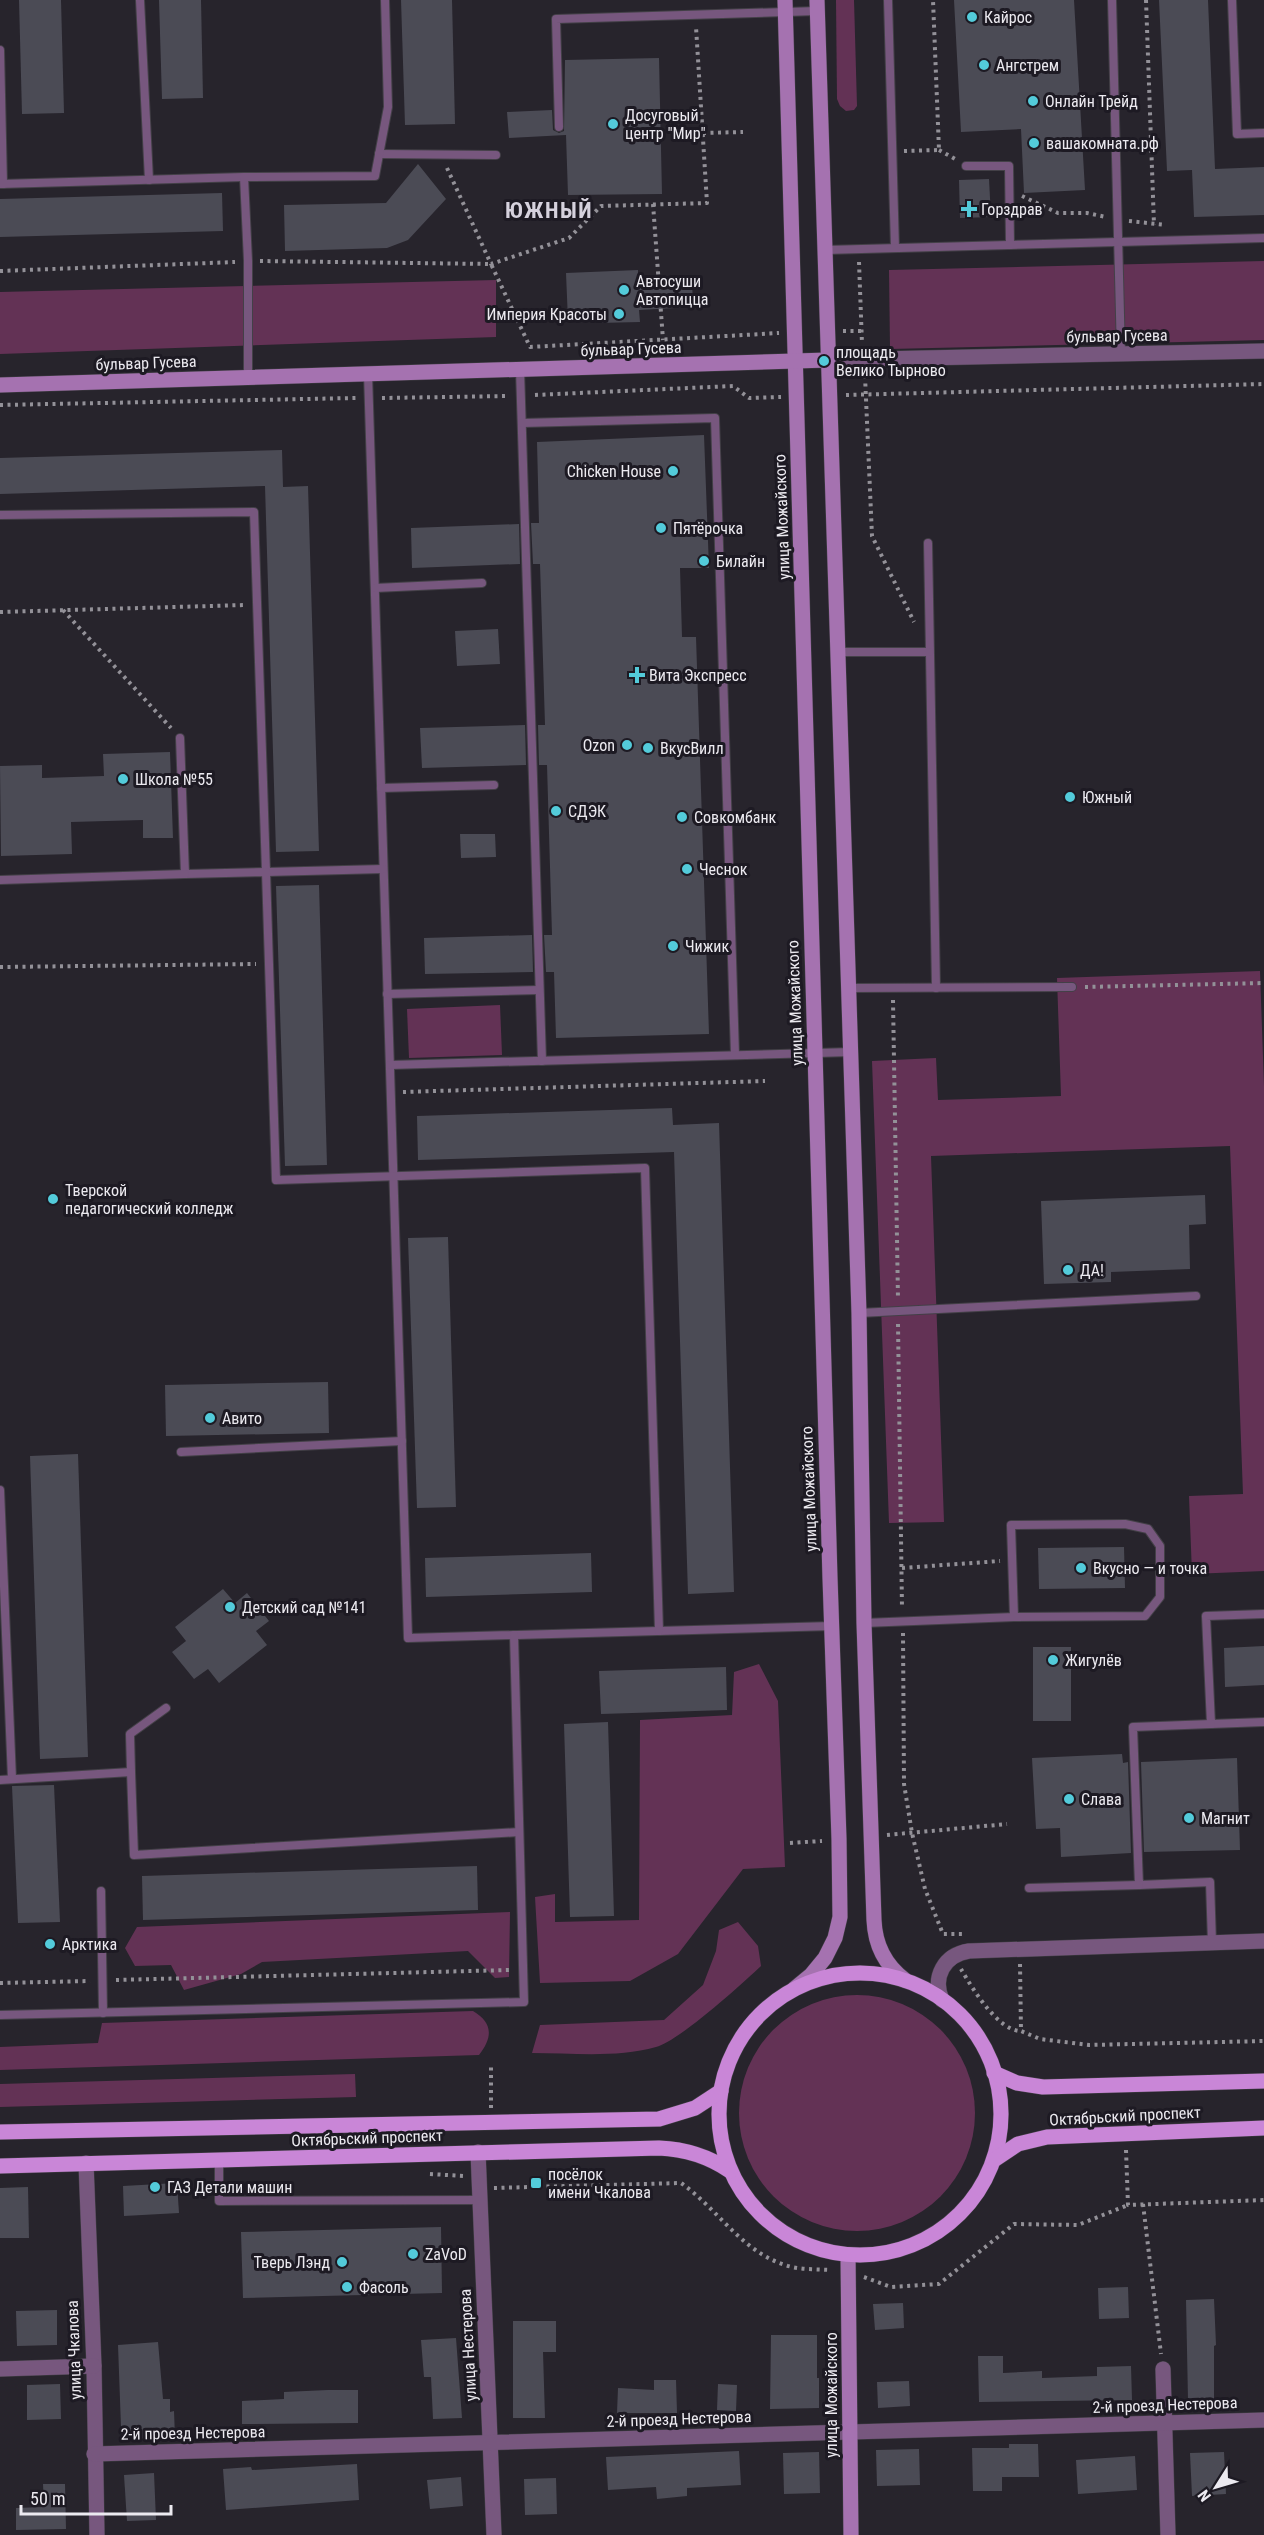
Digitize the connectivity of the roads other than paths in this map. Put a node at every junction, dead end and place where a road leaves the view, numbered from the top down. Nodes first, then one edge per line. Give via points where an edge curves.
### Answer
1 (140, 0) edge
2 (385, 0) edge
3 (888, 0) edge
4 (1112, 0) edge
5 (1232, 0) edge
6 (817, 5) edge
7 (785, 6) edge
8 (0, 50) edge
9 (559, 127) dead end
10 (1264, 133) edge
11 (379, 154) junction
12 (496, 154) dead end
13 (966, 166) dead end
14 (244, 177) junction
15 (148, 180) junction
16 (2, 184) edge
17 (1264, 238) edge
18 (1119, 242) junction
19 (1011, 245) junction
20 (895, 248) junction
21 (825, 250) junction
22 (1264, 351) edge
23 (1122, 354) junction
24 (828, 360) junction
25 (795, 362) junction
26 (520, 370) junction
27 (368, 374) junction
28 (248, 378) junction
29 (0, 385) edge
30 (522, 423) junction
31 (0, 515) edge
32 (928, 543) dead end
33 (482, 583) dead end
34 (375, 588) junction
35 (838, 652) junction
36 (929, 652) junction
37 (180, 738) road end
38 (494, 785) dead end
39 (381, 788) junction
40 (383, 869) junction
41 (266, 872) junction
42 (185, 874) junction
43 (0, 880) edge
44 (1072, 987) road end
45 (849, 988) junction
46 (936, 988) junction
47 (539, 990) junction
48 (387, 994) junction
49 (851, 1052) junction
50 (815, 1053) junction
51 (735, 1055) junction
52 (542, 1061) junction
53 (390, 1065) junction
54 (393, 1176) junction
55 (1196, 1296) dead end
56 (859, 1313) junction
57 (402, 1441) junction
58 (181, 1452) dead end
59 (0, 1490) edge
60 (1264, 1614) edge
61 (1014, 1617) junction
62 (864, 1623) junction
63 (832, 1626) junction
64 (659, 1631) junction
65 (513, 1635) junction
66 (166, 1708) dead end
67 (1264, 1722) edge
68 (1210, 1724) junction
69 (130, 1772) junction
70 (12, 1779) junction
71 (0, 1780) edge
72 (519, 1832) junction
73 (1138, 1885) junction
74 (1029, 1888) dead end
75 (101, 1891) dead end
76 (1264, 1941) edge
77 (1212, 1943) junction
78 (905, 1980) junction
79 (794, 1989) junction
80 (942, 2000) junction
81 (103, 2013) junction
82 (0, 2015) edge
83 (994, 2073) junction
84 (1264, 2081) edge
85 (721, 2091) junction
86 (1264, 2128) edge
87 (0, 2132) edge
88 (478, 2152) junction
89 (219, 2160) junction
90 (994, 2160) junction
91 (86, 2163) junction
92 (0, 2166) edge
93 (730, 2171) junction
94 (480, 2200) junction
95 (848, 2255) junction
96 (94, 2366) junction
97 (0, 2369) edge
98 (1163, 2369) road end
99 (1264, 2420) edge
100 (1166, 2424) junction
101 (849, 2431) junction
102 (492, 2443) junction
103 (94, 2454) junction
104 (97, 2535) edge
105 (494, 2535) edge
106 (851, 2535) edge
107 (1168, 2535) edge

1 - 15 lane
2 - 11 lane via 388,107
3 - 20 lane
4 - 18 lane
5 - 10 lane via 1237,134
6 - 7 lane
6 - 21 main road
7 - 9 lane via 695,15 556,19
7 - 25 main road, улица Можайского
8 - 16 lane
11 - 12 lane
11 - 14 lane via 375,176
13 - 19 lane via 1009,166
14 - 15 lane
14 - 28 lane
15 - 16 lane
17 - 18 lane
18 - 19 lane
18 - 23 lane
19 - 20 lane
20 - 21 lane
21 - 24 main road
22 - 23 street, бульвар Гусева
23 - 24 street, бульвар Гусева
24 - 25 main road, бульвар Гусева
24 - 35 main road
25 - 26 main road, бульвар Гусева
25 - 50 main road, улица Можайского
26 - 27 main road, бульвар Гусева
26 - 30 lane
27 - 28 main road, бульвар Гусева
27 - 34 lane
28 - 29 main road, бульвар Гусева
30 - 47 lane
30 - 51 lane via 715,418
31 - 41 lane via 254,512
32 - 36 lane
33 - 34 lane
34 - 39 lane
35 - 36 lane
35 - 45 main road
36 - 46 lane
37 - 42 lane
38 - 39 lane
39 - 40 lane
40 - 41 lane
40 - 48 lane
41 - 42 lane
41 - 54 lane via 276,1180
42 - 43 lane
44 - 46 lane
45 - 46 lane
45 - 49 main road
47 - 48 lane
47 - 52 lane
48 - 53 lane
49 - 50 lane
49 - 56 main road
50 - 51 lane
50 - 63 main road, улица Можайского
51 - 52 lane
52 - 53 lane
53 - 54 lane
54 - 57 lane
54 - 64 lane via 645,1168
55 - 56 lane
56 - 62 main road
57 - 58 lane
57 - 65 lane via 408,1638
59 - 70 lane
60 - 68 lane via 1206,1616
61 - 61 lane via 1145,1616 1160,1597 1160,1546 1148,1529 1125,1524 1011,1525
61 - 62 lane
62 - 78 main road via 875,1937 886,1961
63 - 64 lane
63 - 79 main road, улица Можайского via 840,1917 835,1938 819,1967
64 - 65 lane
65 - 72 lane
66 - 69 lane via 130,1734
67 - 68 lane
68 - 73 lane via 1133,1727
69 - 70 lane
69 - 72 lane via 134,1855
70 - 71 lane
72 - 81 lane via 524,2002
73 - 74 lane
73 - 77 lane via 1210,1882
75 - 81 lane
76 - 77 street
77 - 80 street via 969,1951 954,1956 943,1966 938,1989
78 - 79 main road via 848,1974
78 - 80 main road
79 - 85 main road via 770,2005 746,2032 729,2064
80 - 83 main road via 974,2032
81 - 82 lane
83 - 84 main road, Октябрьский проспект via 1017,2083 1043,2087
83 - 90 main road via 1000,2117
85 - 87 main road, Октябрьский проспект via 695,2108 658,2119
85 - 93 main road via 721,2138
86 - 90 main road, Октябрьский проспект via 1033,2139
88 - 89 main road, Октябрьский проспект
88 - 93 main road, Октябрьский проспект via 667,2148 700,2155
88 - 94 street, улица Нестерова
89 - 91 main road, Октябрьский проспект
89 - 94 lane via 219,2200
90 - 95 main road via 982,2186 964,2209 931,2236 891,2252
91 - 92 main road, Октябрьский проспект
91 - 96 street, улица Чкалова
93 - 95 main road via 747,2200 771,2224 815,2248
94 - 102 street, улица Нестерова
95 - 101 main road, улица Можайского
96 - 97 street
96 - 103 street, улица Чкалова
98 - 100 street
99 - 100 street, 2-й проезд Нестерова
100 - 101 street, 2-й проезд Нестерова
100 - 107 street
101 - 102 street, 2-й проезд Нестерова
101 - 106 main road, улица Можайского
102 - 103 street, 2-й проезд Нестерова
102 - 105 street, улица Нестерова
103 - 104 street, улица Чкалова

